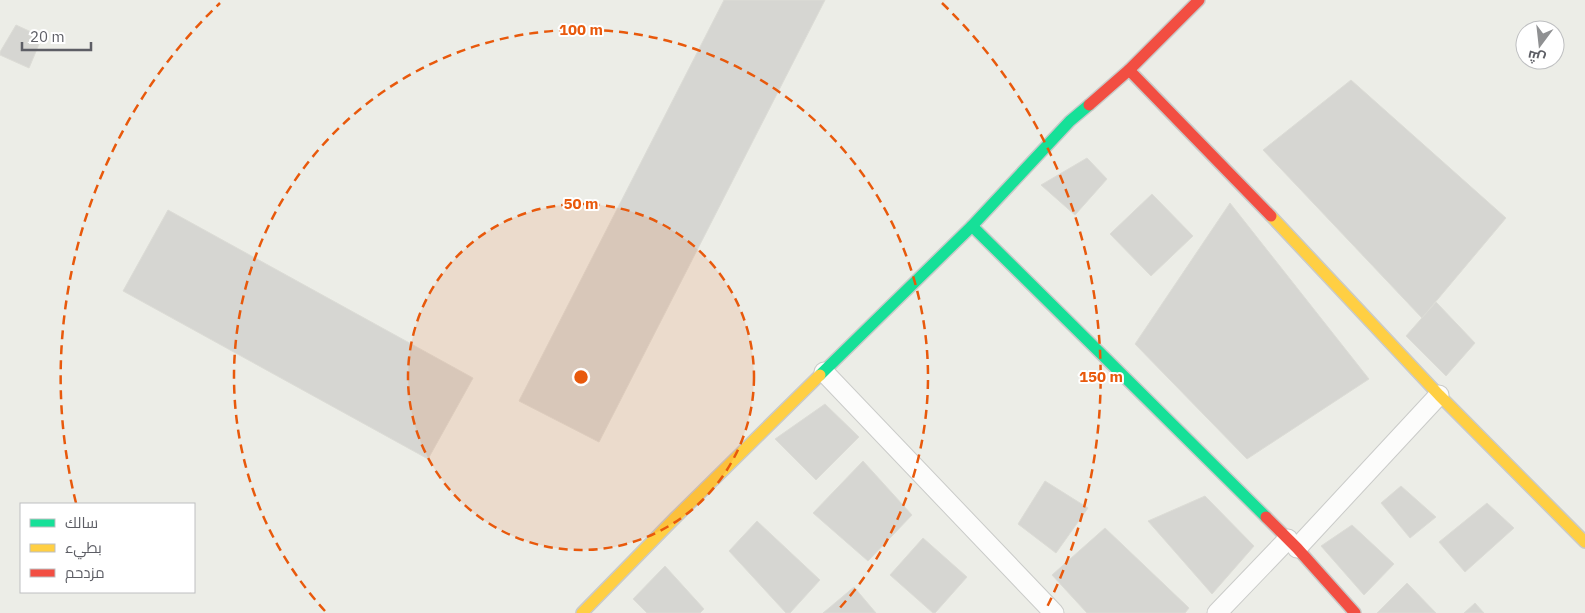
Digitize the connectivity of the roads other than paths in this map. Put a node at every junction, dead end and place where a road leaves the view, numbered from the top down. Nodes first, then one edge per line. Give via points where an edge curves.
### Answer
1 (1199, 0) edge
2 (1129, 70) junction
3 (972, 226) junction
4 (824, 372) junction
5 (1438, 395) junction
6 (1585, 542) edge
7 (1293, 543) junction
8 (582, 613) edge
9 (1054, 613) edge
10 (1216, 613) edge
11 (1354, 613) edge

1 - 2 street
2 - 3 street via 1070,121
2 - 5 street
3 - 4 street
3 - 7 street
4 - 8 street
4 - 9 street
5 - 6 street
5 - 7 street
7 - 10 street
7 - 11 street

